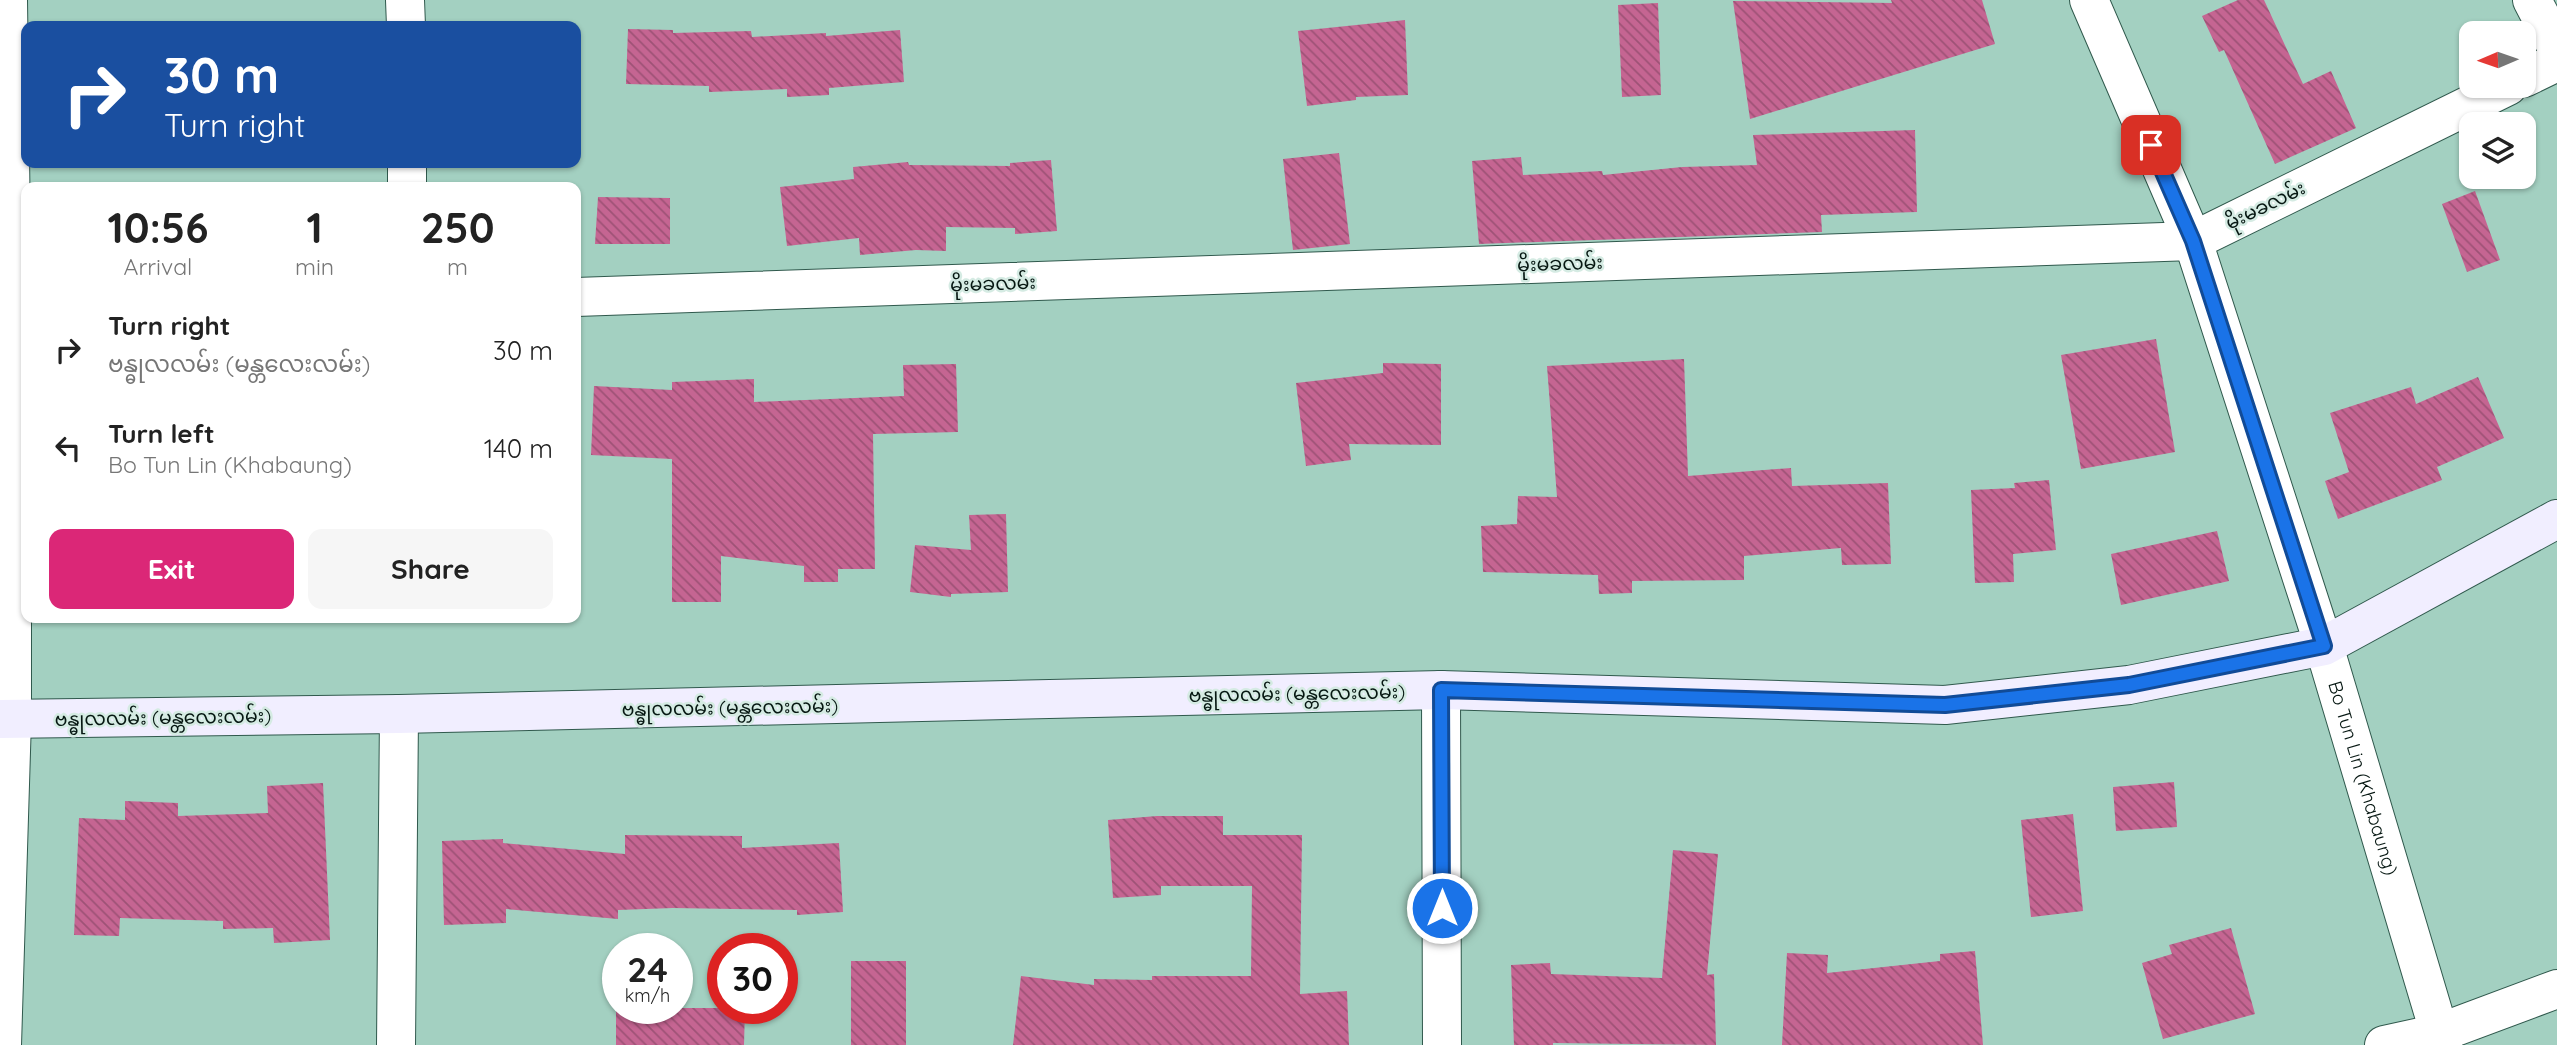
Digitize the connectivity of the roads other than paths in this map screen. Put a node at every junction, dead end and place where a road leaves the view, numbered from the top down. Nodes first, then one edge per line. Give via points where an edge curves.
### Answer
1 (8, 0) edge
2 (405, 0) edge
3 (2089, 0) edge
4 (2532, 0) edge
5 (406, 21) edge
6 (2557, 48) edge
7 (2557, 62) edge
8 (2536, 72) edge
9 (2484, 98) edge
10 (2193, 241) junction
11 (581, 297) edge
12 (13, 308) edge
13 (2557, 519) edge
14 (2324, 646) junction
15 (1441, 690) junction
16 (399, 714) junction
17 (6, 719) edge
18 (2557, 989) edge
19 (2441, 1039) edge
20 (2, 1045) edge
21 (396, 1045) edge
22 (1442, 1045) edge
23 (2384, 1045) edge

1 - 12 street
2 - 5 street
3 - 10 street, Bo Tun Lin (Khabaung)
4 - 6 street
7 - 8 street
9 - 10 street, မိုးမခလမ်း
10 - 11 street, မိုးမခလမ်း
10 - 14 street, Bo Tun Lin (Khabaung)
12 - 17 street
13 - 14 street, ဗန္ဓုလလမ်း (မန္တလေးလမ်း)
14 - 15 street, ဗန္ဓုလလမ်း (မန္တလေးလမ်း) via 2129,685 1945,705
14 - 19 street, Bo Tun Lin (Khabaung)
15 - 16 street, ဗန္ဓုလလမ်း (မန္တလေးလမ်း)
15 - 22 street
16 - 17 street, ဗန္ဓုလလမ်း (မန္တလေးလမ်း)
16 - 21 street
17 - 20 street
18 - 19 street
19 - 23 street

